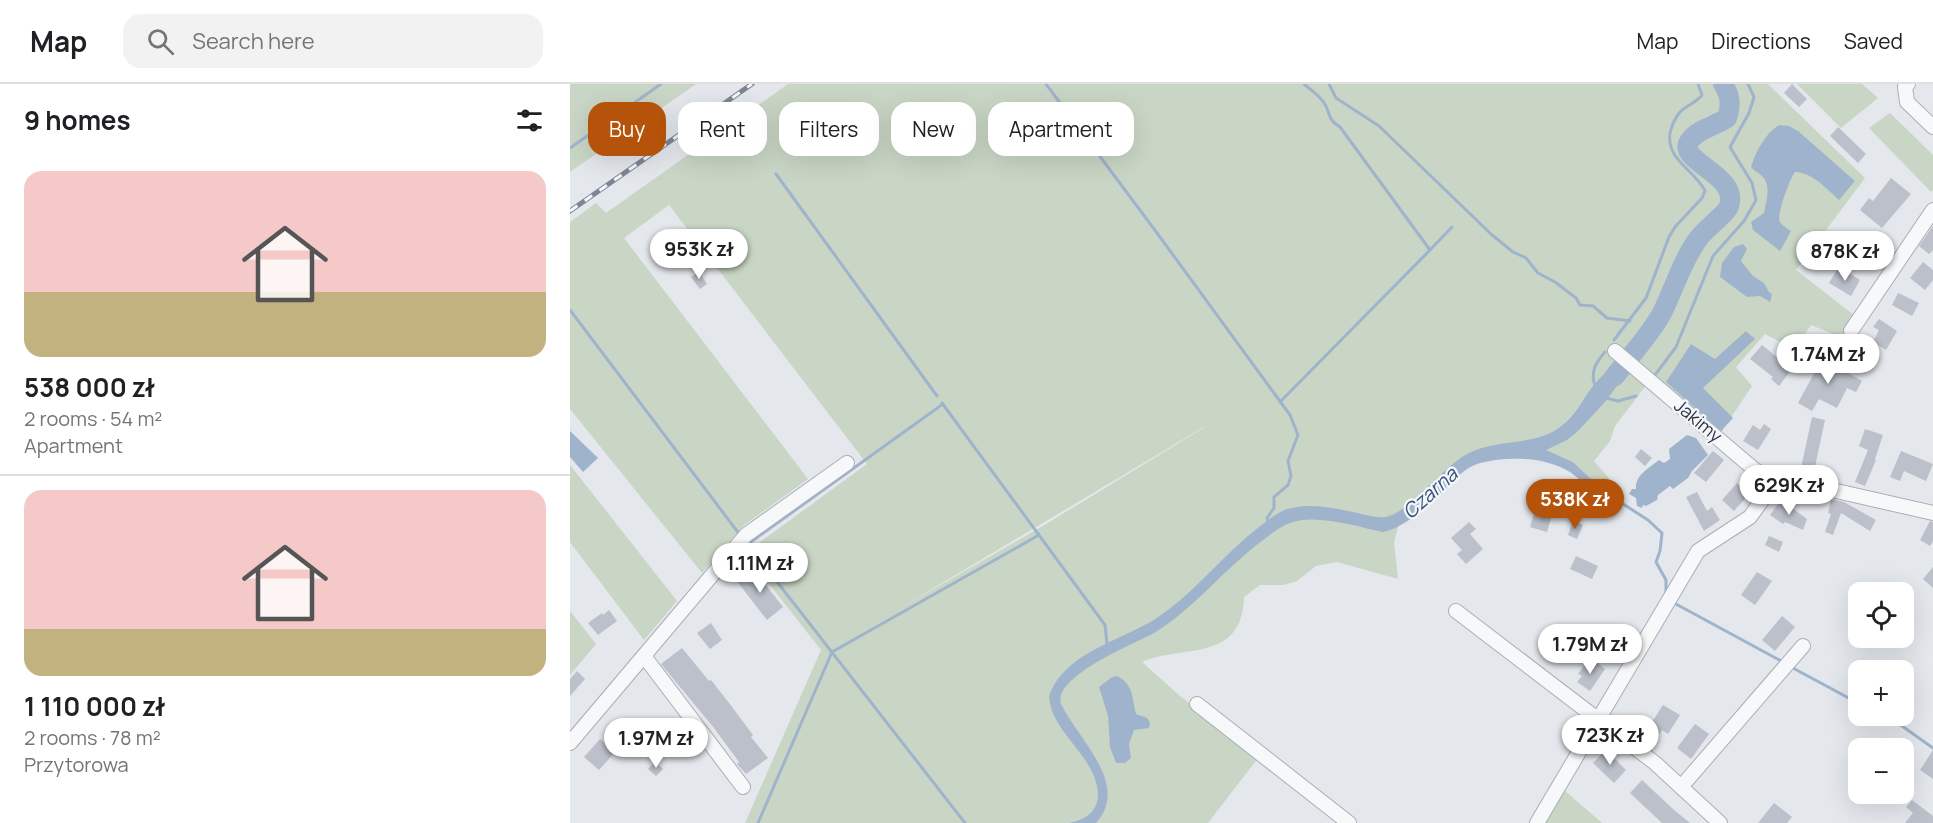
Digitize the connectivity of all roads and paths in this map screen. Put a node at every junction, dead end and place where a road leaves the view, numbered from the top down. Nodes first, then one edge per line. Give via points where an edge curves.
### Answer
1 (1908, 84) edge
2 (1933, 128) edge
3 (1933, 210) edge
4 (1851, 331) dead end
5 (1616, 351) dead end
6 (847, 463) dead end
7 (1775, 482) junction
8 (1933, 498) edge
9 (1930, 512) edge
10 (1455, 611) dead end
11 (1803, 646) dead end
12 (644, 656) junction
13 (1197, 704) dead end
14 (1599, 720) junction
15 (570, 743) edge
16 (743, 787) dead end
17 (1682, 788) junction
18 (1348, 823) edge
19 (1537, 823) edge
20 (1720, 823) edge

1 - 2 street via 1907,102
3 - 4 street
5 - 7 street, Jakimy via 1755,470
6 - 12 street via 747,535
7 - 9 street, Jakimy via 1810,485
7 - 14 street via 1750,517 1698,551
8 - 9 street
10 - 14 street
11 - 17 street
12 - 15 street
12 - 16 street
13 - 18 street
14 - 17 street
14 - 19 street
17 - 20 street

